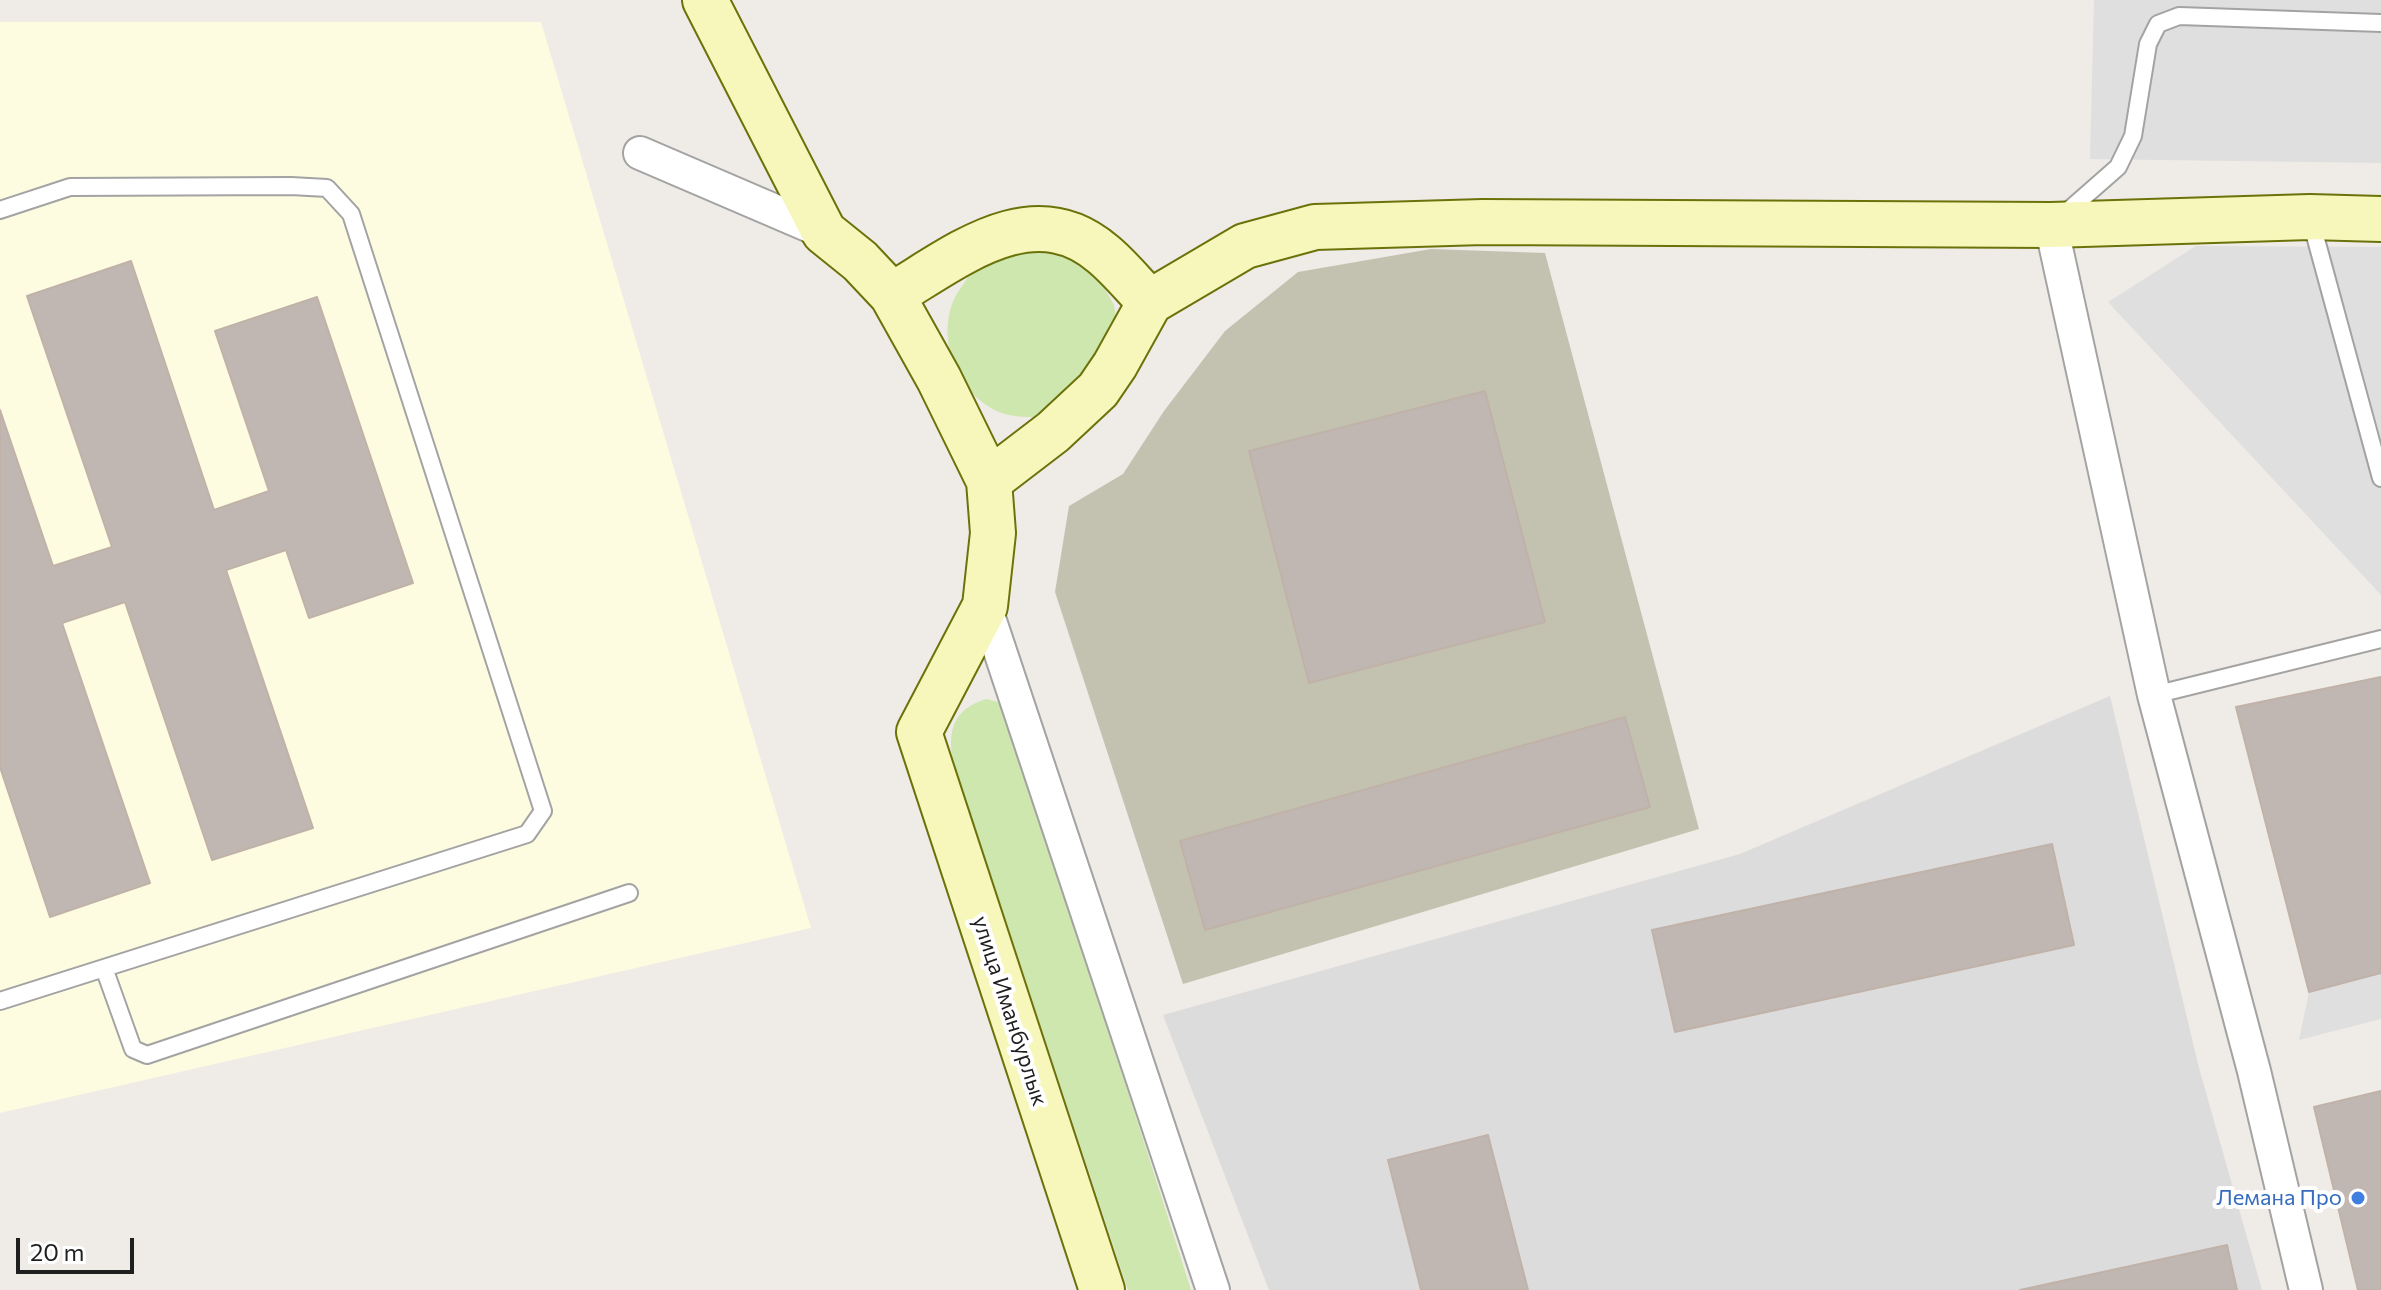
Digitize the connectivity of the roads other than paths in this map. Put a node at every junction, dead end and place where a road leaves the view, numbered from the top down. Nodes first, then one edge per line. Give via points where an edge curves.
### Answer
1 (705, 0) edge
2 (2381, 23) edge
3 (640, 153) dead end
4 (0, 210) edge
5 (2310, 217) junction
6 (2381, 219) edge
7 (2051, 225) junction
8 (824, 232) junction
9 (892, 295) junction
10 (1150, 302) junction
11 (2381, 478) edge
12 (989, 481) junction
13 (985, 606) junction
14 (2381, 639) edge
15 (2154, 695) junction
16 (629, 893) dead end
17 (104, 968) junction
18 (0, 1001) edge
19 (1102, 1290) edge
20 (1213, 1290) edge
21 (2306, 1290) edge

1 - 8 street
2 - 7 lane via 2179,16 2158,24 2148,44 2133,136 2118,167
3 - 8 street
4 - 17 lane via 70,187 291,186 327,188 351,214 543,811 527,834
5 - 6 street
5 - 7 street
5 - 11 lane
7 - 10 street via 1483,222 1315,227 1245,246
7 - 15 street
8 - 9 street
9 - 10 street via 997,235 1025,229 1080,238
9 - 12 street
10 - 12 street via 1098,390
12 - 13 street via 993,533
13 - 19 street, улица Иманбурлык via 919,732
13 - 20 street
14 - 15 lane
15 - 21 street
16 - 17 lane via 147,1055 133,1049
17 - 18 lane

